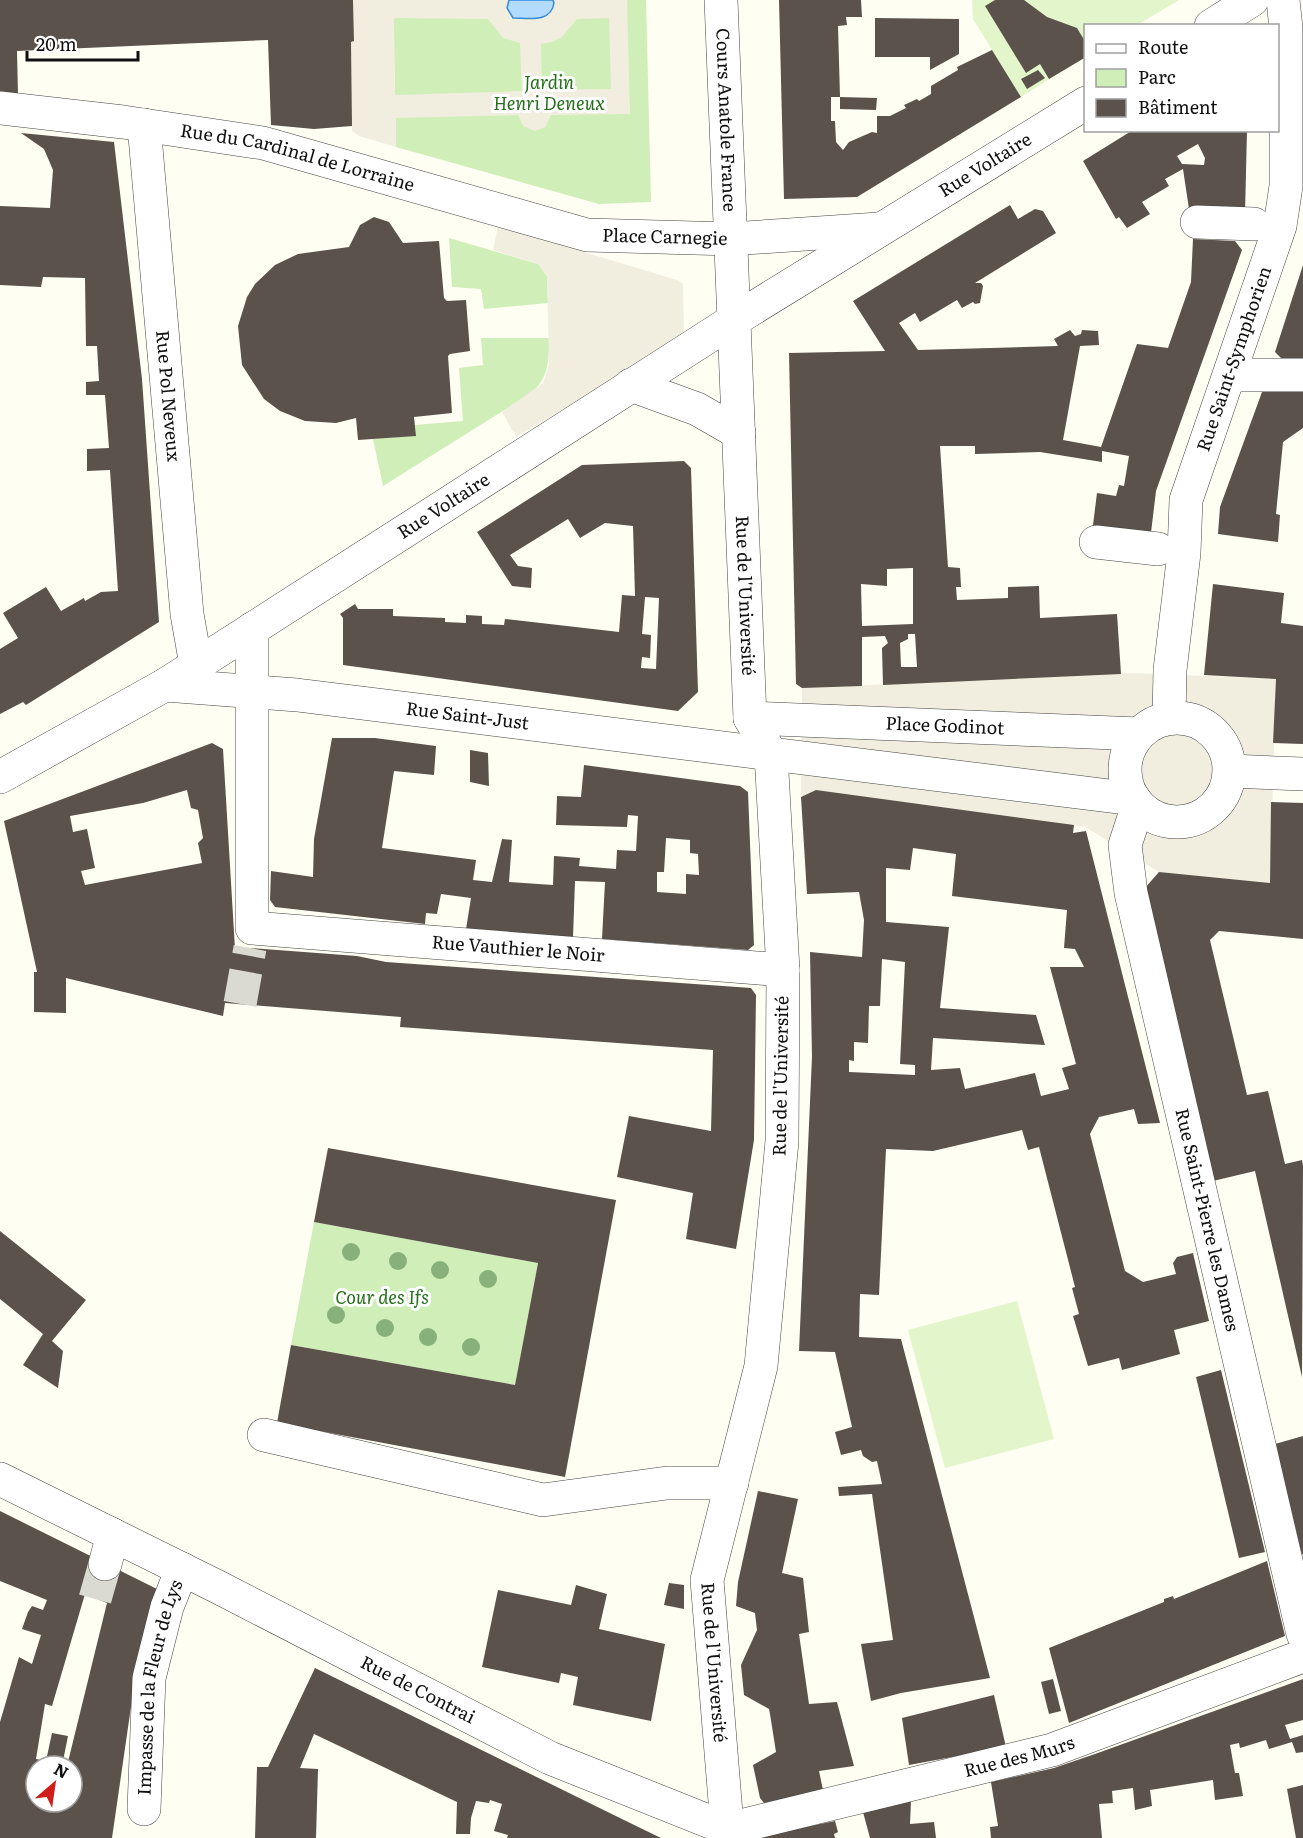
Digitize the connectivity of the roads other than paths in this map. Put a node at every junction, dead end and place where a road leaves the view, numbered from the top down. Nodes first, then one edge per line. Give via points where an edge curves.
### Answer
1 (721, 0) edge
2 (1252, 0) edge
3 (1291, 19) edge
4 (1214, 24) edge
5 (1084, 104) edge
6 (0, 108) edge
7 (144, 125) junction
8 (1197, 222) dead end
9 (1254, 224) dead end
10 (884, 228) junction
11 (587, 235) joint
12 (731, 238) junction
13 (734, 320) junction
14 (1230, 375) junction
15 (1303, 375) edge
16 (631, 386) junction
17 (739, 433) junction
18 (1096, 542) dead end
19 (1158, 549) dead end
20 (252, 629) junction
21 (196, 665) junction
22 (165, 685) junction
23 (250, 689) junction
24 (750, 718) junction
25 (1169, 718) junction
26 (1139, 734) junction
27 (771, 754) junction
28 (1230, 771) junction
29 (1303, 774) edge
30 (0, 777) edge
31 (1136, 802) junction
32 (783, 970) junction
33 (264, 1435) dead end
34 (0, 1479) edge
35 (732, 1484) junction
36 (182, 1569) junction
37 (1303, 1634) edge
38 (1303, 1656) edge
39 (144, 1809) dead end
40 (728, 1834) edge

1 - 12 street, Cours Anatole France
2 - 4 street
3 - 14 street, Rue Saint-Symphorien via 1286,186 1280,225
5 - 10 street, Rue Voltaire
6 - 7 street, Rue du Cardinal de Lorraine
7 - 11 street, Rue du Cardinal de Lorraine via 263,143
7 - 21 street, Rue Pol Neveux via 187,614
8 - 9 street
10 - 12 street, Rue Voltaire
10 - 13 street, Rue Voltaire
11 - 12 street, Place Carnegie
12 - 13 street, Place Carnegie
13 - 16 street, Rue Voltaire
13 - 17 street, Rue de l'Université
14 - 15 street
14 - 25 street, Rue Saint-Symphorien via 1186,500
16 - 17 street via 697,409
16 - 20 street, Rue Voltaire
17 - 24 street, Rue de l'Université
18 - 19 street
20 - 21 street, Rue Voltaire
20 - 23 street, Rue Vauthier le Noir
21 - 22 street, Rue Voltaire
22 - 23 street, Rue Saint-Just
22 - 30 street, Rue Voltaire
23 - 27 street, Rue Saint-Just
23 - 32 street, Rue Vauthier le Noir via 251,938
24 - 26 street, Place Godinot
24 - 27 street, Rue de l'Université
25 - 26 street
25 - 28 street via 1185,718 1212,731 1222,742
26 - 31 street via 1129,748 1125,766 1126,783
27 - 31 street
27 - 32 street, Rue de l'Université
28 - 29 street
28 - 31 street via 1227,789 1217,804 1203,816 1186,822 1168,822 1152,816
31 - 37 street, Rue Saint-Pierre les Dames via 1125,845 1131,893
32 - 35 street, Rue de l'Université via 782,1141 761,1366
33 - 35 street via 543,1500 668,1483
34 - 36 street, Rue de Contrai via 109,1550
35 - 40 street, Rue de l'Université via 707,1580
36 - 39 street, Impasse de la Fleur de Lys via 167,1607 149,1678
36 - 40 street, Rue de Contrai via 550,1758
38 - 40 street, Rue des Murs via 1052,1750

